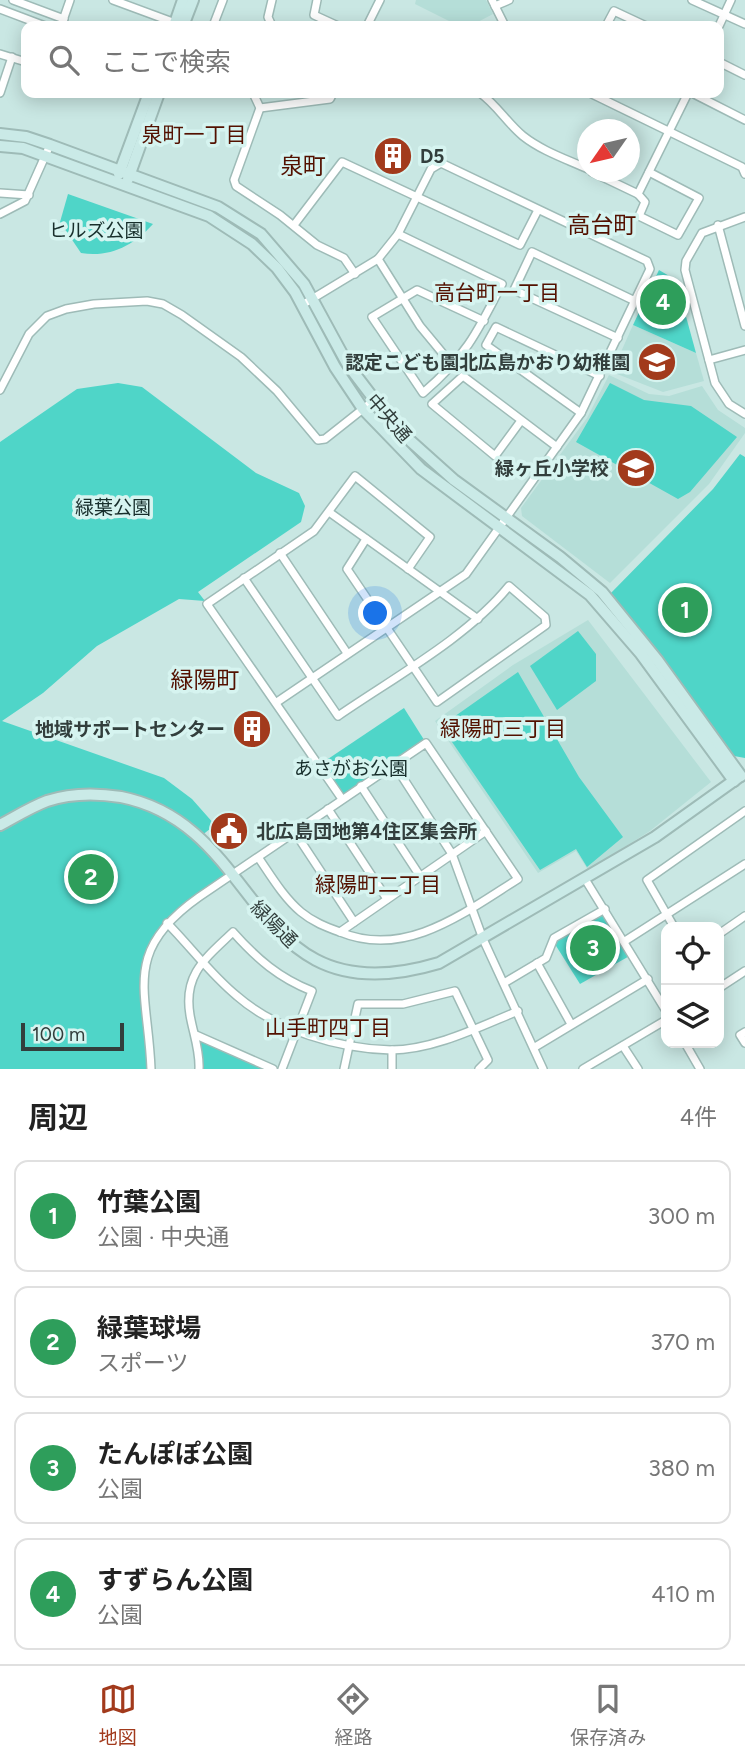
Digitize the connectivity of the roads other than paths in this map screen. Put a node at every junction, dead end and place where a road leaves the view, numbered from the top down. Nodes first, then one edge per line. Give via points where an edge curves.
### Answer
1 (13, 0) edge
2 (70, 0) edge
3 (113, 0) edge
4 (183, 0) edge
5 (193, 0) edge
6 (223, 0) edge
7 (272, 0) edge
8 (317, 0) edge
9 (380, 0) edge
10 (509, 0) edge
11 (692, 0) edge
12 (731, 0) edge
13 (494, 3) edge
14 (0, 9) edge
15 (725, 13) junction
16 (32, 21) edge
17 (59, 21) edge
18 (64, 21) edge
19 (166, 21) edge
20 (180, 21) edge
21 (182, 21) edge
22 (215, 21) edge
23 (270, 21) edge
24 (327, 21) edge
25 (370, 21) edge
26 (503, 21) edge
27 (609, 21) edge
28 (635, 21) edge
29 (721, 21) edge
30 (745, 24) edge
31 (0, 54) edge
32 (12, 57) junction
33 (21, 60) edge
34 (724, 64) edge
35 (745, 75) edge
36 (0, 93) edge
37 (147, 98) edge
38 (157, 98) edge
39 (255, 98) edge
40 (303, 98) edge
41 (330, 98) edge
42 (488, 98) edge
43 (601, 98) edge
44 (687, 98) edge
45 (700, 98) edge
46 (305, 102) junction
47 (260, 108) junction
48 (745, 120) edge
49 (670, 131) junction
50 (0, 134) edge
51 (0, 146) edge
52 (47, 150) junction
53 (577, 164) edge
54 (744, 168) edge
55 (649, 172) junction
56 (123, 177) junction
57 (614, 182) edge
58 (0, 192) edge
59 (638, 194) junction
60 (29, 195) junction
61 (417, 198) junction
62 (537, 210) junction
63 (0, 214) edge
64 (745, 217) edge
65 (294, 225) junction
66 (718, 225) junction
67 (398, 234) junction
68 (378, 259) junction
69 (355, 274) junction
70 (402, 298) junction
71 (635, 301) junction
72 (307, 302) junction
73 (484, 321) junction
74 (745, 326) edge
75 (618, 338) junction
76 (745, 350) edge
77 (709, 360) junction
78 (454, 367) junction
79 (600, 376) junction
80 (0, 390) edge
81 (373, 401) junction
82 (363, 409) junction
83 (581, 413) junction
84 (745, 414) edge
85 (520, 422) junction
86 (557, 447) junction
87 (329, 512) junction
88 (503, 523) junction
89 (366, 539) junction
90 (280, 553) junction
91 (408, 569) junction
92 (244, 578) junction
93 (441, 592) junction
94 (478, 620) junction
95 (387, 628) junction
96 (347, 653) junction
97 (412, 665) junction
98 (312, 678) junction
99 (277, 702) junction
100 (394, 764) junction
101 (740, 776) edge
102 (361, 786) junction
103 (342, 799) junction
104 (328, 808) junction
105 (745, 811) edge
106 (0, 825) edge
107 (295, 831) junction
108 (486, 831) junction
109 (452, 854) junction
110 (258, 857) junction
111 (745, 864) edge
112 (232, 874) junction
113 (420, 876) junction
114 (585, 880) junction
115 (387, 899) junction
116 (471, 908) junction
117 (604, 909) junction
118 (668, 916) junction
119 (745, 916) edge
120 (354, 922) junction
121 (671, 922) edge
122 (167, 923) junction
123 (724, 931) edge
124 (340, 933) junction
125 (483, 939) junction
126 (625, 941) junction
127 (203, 960) junction
128 (537, 963) junction
129 (745, 971) edge
130 (648, 979) junction
131 (504, 983) junction
132 (724, 985) edge
133 (661, 1002) edge
134 (518, 1011) junction
135 (661, 1023) edge
136 (571, 1024) junction
137 (474, 1029) junction
138 (299, 1031) junction
139 (745, 1032) edge
140 (196, 1035) junction
141 (745, 1043) edge
142 (348, 1044) junction
143 (535, 1046) junction
144 (623, 1046) junction
145 (688, 1048) edge
146 (392, 1050) junction
147 (151, 1069) edge
148 (199, 1069) edge
149 (273, 1069) edge
150 (282, 1069) edge
151 (344, 1069) edge
152 (392, 1069) edge
153 (479, 1069) edge
154 (543, 1069) edge
155 (583, 1069) edge
156 (638, 1069) edge
157 (701, 1069) edge

1 - 17 street
2 - 18 street
3 - 19 street
4 - 20 street
5 - 21 street
6 - 22 street
7 - 23 street
8 - 24 street via 314,15
9 - 25 street
10 - 13 street
11 - 15 street
12 - 15 street
13 - 26 street
14 - 16 street
15 - 29 street
15 - 30 street
27 - 28 street via 614,11
31 - 32 street
32 - 33 street
32 - 36 street
34 - 35 street
37 - 56 street
38 - 56 street
39 - 47 street
40 - 46 street
41 - 46 street
42 - 53 street via 520,134
43 - 49 street
44 - 49 street
45 - 48 street
46 - 47 street
47 - 65 street via 234,180 236,186
49 - 54 street
49 - 55 street
50 - 52 street, 中央通 via 26,137
51 - 52 street, 中央通
52 - 56 street, 中央通
52 - 60 street
55 - 59 street
55 - 59 street via 699,198 678,235 639,216 645,202
56 - 72 street, 中央通 via 230,228 277,268
57 - 59 street
58 - 60 street
60 - 63 street
61 - 62 street via 431,169 441,163
61 - 62 street via 520,245
61 - 65 street via 342,162
61 - 67 street
62 - 71 street via 647,261 650,269
64 - 66 street
65 - 69 street via 317,245 344,258
66 - 74 street
66 - 77 street via 699,237 685,270
67 - 68 street
67 - 73 street via 502,284
68 - 69 street
68 - 70 street
69 - 72 street
70 - 73 street via 417,290
70 - 78 street
70 - 78 street via 372,317 408,374 423,393
71 - 75 street
71 - 75 street via 532,252 514,289
72 - 81 street, 中央通
72 - 82 street, 中央通 via 335,367
73 - 78 street
75 - 79 street
76 - 77 street
77 - 84 street via 720,393
79 - 83 street
79 - 83 street via 496,327 486,345
80 - 82 street via 29,334 47,316 65,309 132,300 163,304 241,357 278,391 318,440
81 - 82 street
81 - 88 street, 中央通 via 424,457
82 - 88 street, 中央通 via 421,468
83 - 86 street
85 - 85 street via 463,376 432,404 495,456
85 - 86 street
86 - 88 street
87 - 89 street
87 - 90 street via 314,531
87 - 91 street via 355,476 430,537
88 - 93 street via 466,574
88 - 101 street, 中央通 via 607,613
89 - 91 street
89 - 95 street via 346,569
90 - 92 street
90 - 96 street
91 - 93 street
92 - 98 street
92 - 99 street via 207,604
93 - 94 street
93 - 95 street
94 - 97 street
94 - 97 street via 509,586 545,617 546,625 437,702
95 - 96 street
95 - 97 street
96 - 98 street
97 - 98 street via 338,716
98 - 99 street
99 - 103 street
100 - 102 street
100 - 108 street via 426,743
100 - 109 street
101 - 114 street, 緑陽通 via 656,837
102 - 103 street
102 - 113 street
103 - 104 street
104 - 107 street
104 - 115 street
105 - 118 street via 647,880
106 - 112 street, 緑陽通 via 47,801 75,794 130,799 167,813 191,829
107 - 110 street
107 - 120 street
108 - 109 street
108 - 116 street via 518,879
109 - 113 street
109 - 116 street
110 - 112 street
110 - 124 street via 300,912
111 - 118 street
112 - 122 street
112 - 125 street, 緑陽通 via 284,939 307,955 347,971 411,972
113 - 115 street
114 - 117 street
114 - 125 street, 緑陽通
115 - 120 street
116 - 124 street via 405,939 369,941
116 - 125 street
117 - 126 street
117 - 128 street via 554,939 546,958
118 - 121 street
118 - 126 street
119 - 123 street
120 - 124 street
122 - 127 street
122 - 147 street via 143,969
125 - 131 street
126 - 130 street
127 - 138 street via 236,996
127 - 138 street via 233,932 280,977 312,991
127 - 140 street via 189,982
128 - 131 street
128 - 136 street
129 - 132 street
130 - 133 street
130 - 136 street
131 - 134 street
134 - 137 street
134 - 143 street
135 - 144 street
136 - 143 street
137 - 142 street via 455,991 403,1004 358,1004
137 - 146 street
137 - 153 street via 488,1060
138 - 142 street
138 - 150 street
139 - 141 street via 740,1035
140 - 148 street
140 - 149 street
142 - 146 street
142 - 151 street
143 - 154 street
144 - 155 street
144 - 156 street
145 - 157 street
146 - 152 street

